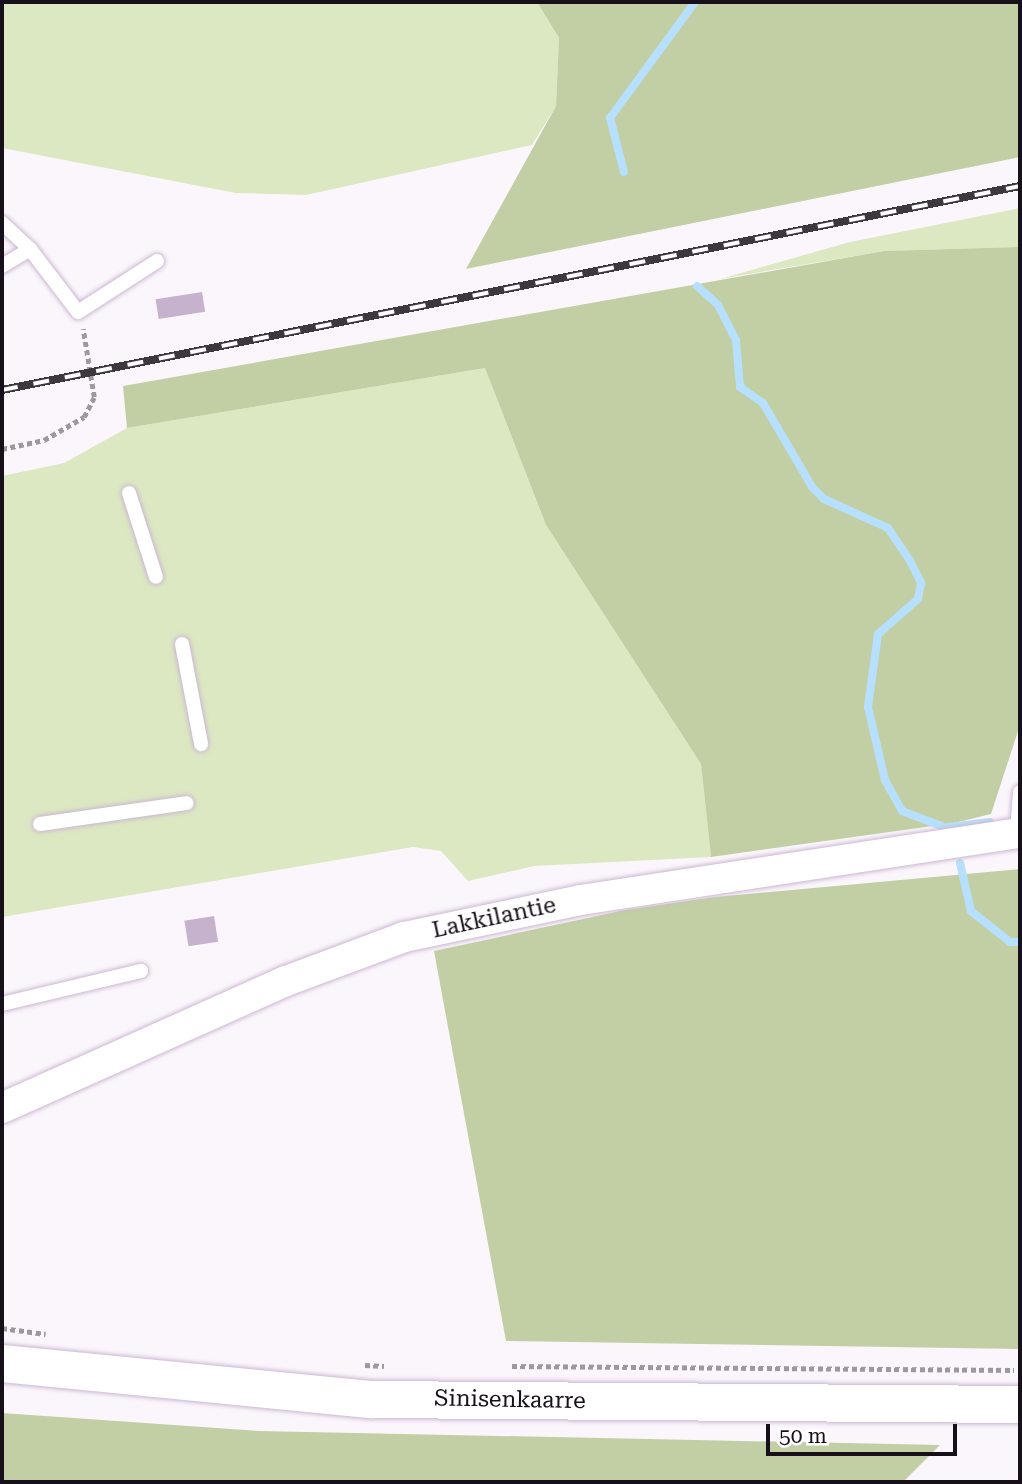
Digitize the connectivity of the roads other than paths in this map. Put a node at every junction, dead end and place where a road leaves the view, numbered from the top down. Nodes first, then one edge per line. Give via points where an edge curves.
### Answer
1 (2, 223) edge
2 (30, 249) junction
3 (157, 261) dead end
4 (2, 266) edge
5 (129, 493) dead end
6 (156, 577) dead end
7 (182, 644) dead end
8 (201, 744) dead end
9 (1020, 792) edge
10 (187, 803) dead end
11 (40, 824) dead end
12 (1017, 833) joint
13 (141, 971) dead end
14 (2, 1004) edge
15 (2, 1108) edge
16 (2, 1363) edge
17 (1020, 1404) edge

1 - 2 lane
2 - 3 lane via 78,312
2 - 4 lane
5 - 6 lane
7 - 8 lane
9 - 12 lane
10 - 11 lane
12 - 15 street, Lakkilantie via 581,900 404,937 286,981
13 - 14 lane
16 - 17 street, Sinisenkaarre via 371,1399

